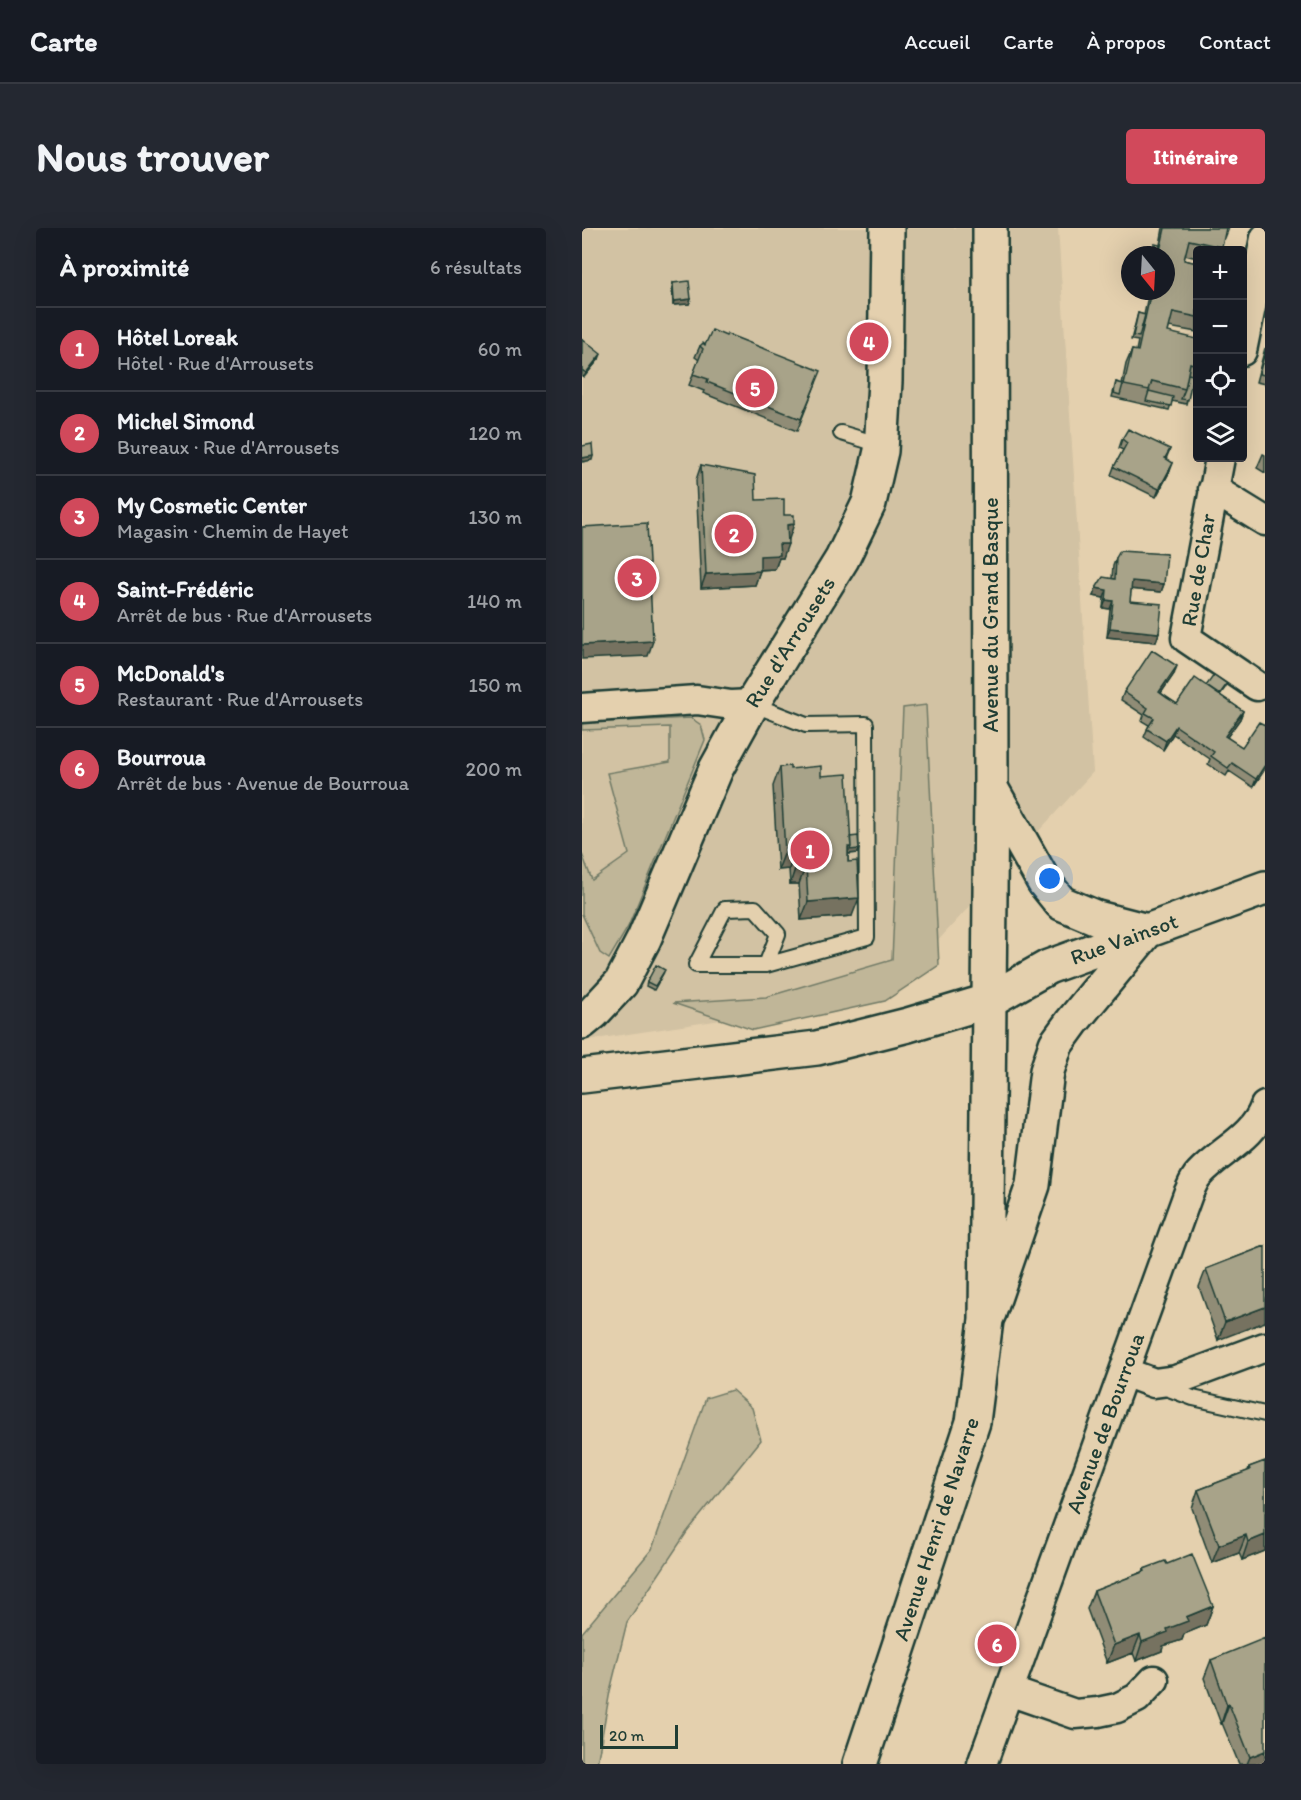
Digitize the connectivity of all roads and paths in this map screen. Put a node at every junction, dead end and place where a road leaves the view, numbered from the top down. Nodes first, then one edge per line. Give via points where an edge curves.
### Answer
1 (886, 228) edge
2 (990, 228) edge
3 (1265, 238) edge
4 (1258, 310) edge
5 (1247, 338) edge
6 (841, 433) dead end
7 (881, 445) junction
8 (1219, 462) edge
9 (1213, 489) junction
10 (1265, 521) edge
11 (1257, 686) dead end
12 (752, 704) junction
13 (582, 708) edge
14 (991, 787) junction
15 (1265, 888) edge
16 (1147, 931) junction
17 (766, 965) junction
18 (988, 1001) junction
19 (582, 1022) edge
20 (582, 1076) edge
21 (1265, 1106) edge
22 (986, 1320) junction
23 (1265, 1347) edge
24 (1124, 1372) junction
25 (1154, 1383) junction
26 (1265, 1414) edge
27 (1154, 1680) dead end
28 (1009, 1691) junction
29 (860, 1764) edge
30 (982, 1764) edge

1 - 7 main road, Rue d'Arrousets
2 - 14 main road, Avenue du Grand Basque
3 - 4 street
4 - 5 street
6 - 7 lane
7 - 12 main road, Rue d'Arrousets via 869,503 842,559
8 - 9 street, Rue de Char
9 - 10 street, Rue de Char
9 - 11 street, Rue de Char via 1186,638
12 - 13 street via 697,700
12 - 17 lane via 807,724 866,724 867,937
12 - 19 main road, Rue d'Arrousets via 716,769 644,939 621,983
14 - 16 main road via 1044,882 1061,903 1097,918
14 - 18 main road, Avenue du Grand Basque
15 - 16 main road, Rue Vainsot
16 - 18 main road, Rue Vainsot via 1048,967
16 - 22 main road via 1056,1044 1047,1071 1033,1185
17 - 17 lane via 742,965 696,965 724,909 755,908 778,934
18 - 20 main road via 817,1048
18 - 22 main road, Avenue Henri de Navarre
21 - 24 street, Avenue de Bourroua via 1255,1125 1239,1142 1198,1174
22 - 29 main road, Avenue Henri de Navarre via 973,1422
23 - 25 street via 1176,1380
24 - 25 street
24 - 28 street, Avenue de Bourroua
25 - 26 lane via 1193,1398
27 - 28 street via 1137,1698 1117,1708 1075,1714
28 - 30 street, Avenue de Bourroua

